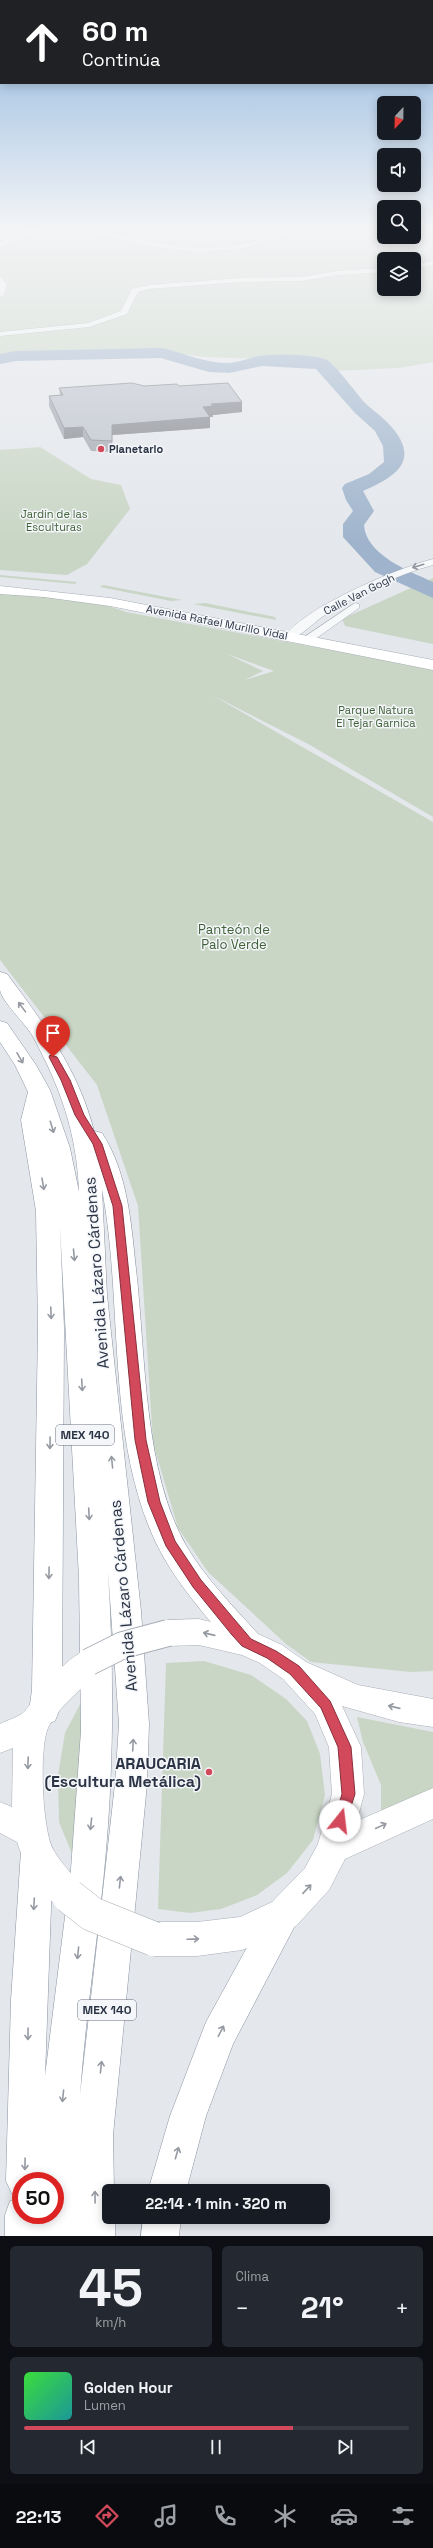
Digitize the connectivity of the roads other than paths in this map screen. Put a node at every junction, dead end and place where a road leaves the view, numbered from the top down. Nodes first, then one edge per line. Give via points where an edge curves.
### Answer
1 (433, 562) edge
2 (433, 571) edge
3 (400, 576) junction
4 (0, 580) edge
5 (0, 590) edge
6 (332, 607) junction
7 (345, 611) junction
8 (293, 632) junction
9 (312, 636) junction
10 (433, 655) edge
11 (433, 665) edge
12 (0, 978) edge
13 (0, 1027) edge
14 (39, 1090) junction
15 (79, 1115) junction
16 (247, 1643) junction
17 (294, 1670) junction
18 (433, 1713) edge
19 (39, 1716) junction
20 (0, 1739) edge
21 (433, 1803) edge
22 (0, 1817) edge
23 (34, 1842) junction
24 (333, 1848) junction
25 (284, 1914) junction
26 (25, 2172) edge
27 (169, 2184) edge
28 (24, 2224) edge
29 (161, 2224) edge
30 (24, 2236) edge
31 (60, 2236) edge
32 (96, 2236) edge
33 (160, 2236) edge

1 -> 3 street, Calle Van Gogh
2 - 3 street, Calle Van Gogh
3 - 6 street, Calle Van Gogh
3 - 7 street, Calle Van Gogh
4 - 8 main road, Avenida Rafael Murillo Vidal via 80,588
5 - 8 main road, Avenida Rafael Murillo Vidal via 82,598
6 - 7 street
6 - 8 street, Calle Van Gogh
7 - 9 street, Calle Van Gogh
8 - 9 main road, Avenida Rafael Murillo Vidal
9 - 10 main road, Avenida Rafael Murillo Vidal
9 - 11 main road, Avenida Rafael Murillo Vidal
15 -> 12 main road, Avenida Lázaro Cárdenas / MEX 140 via 66,1080 40,1033
13 -> 14 main road, Avenida Lázaro Cárdenas / MEX 140
14 -> 19 main road via 32,1120 48,1211 51,1328 47,1690
14 -> 31 main road, Avenida Lázaro Cárdenas / MEX 140 via 60,1156 70,1209 94,1606 97,1715 95,1785 59,2133
15 - 16 main road via 98,1144 118,1206 140,1440 154,1502 170,1543 193,1578
32 -> 15 main road, Avenida Lázaro Cárdenas / MEX 140 via 94,2135 131,1784 134,1724 126,1611 95,1295 89,1158
16 - 17 main road via 272,1654
16 -> 19 main road, bridge via 199,1632 168,1633 123,1645 89,1662
18 -> 17 main road via 353,1697
17 - 24 main road via 326,1704 345,1747 348,1794
19 - 20 main road
19 -> 23 main road via 27,1762
24 -> 21 main road
22 - 23 main road
23 -> 25 main road, bridge via 53,1878 69,1896 92,1914 154,1939 197,1939 242,1933
23 -> 26 main road
25 -> 24 main road via 317,1879
27 -> 25 main road via 188,2116 219,2035
28 - 30 main road
29 - 33 main road

